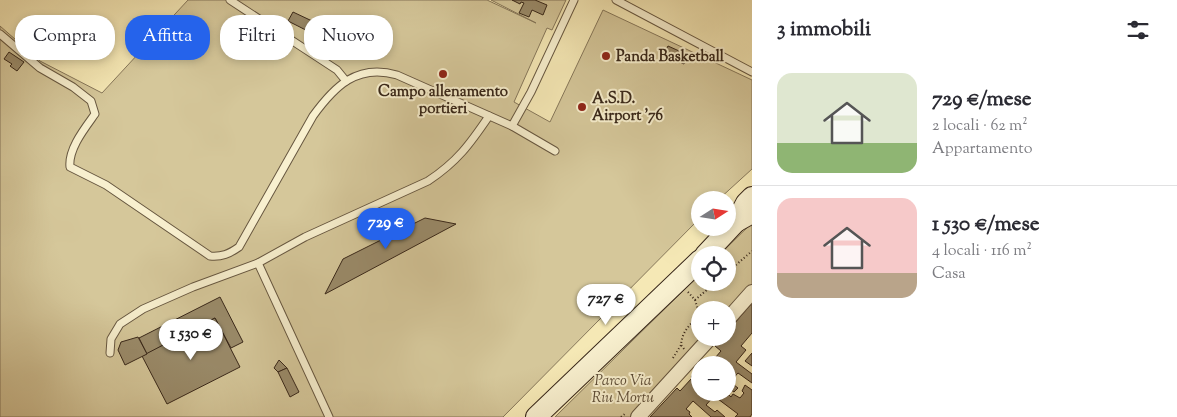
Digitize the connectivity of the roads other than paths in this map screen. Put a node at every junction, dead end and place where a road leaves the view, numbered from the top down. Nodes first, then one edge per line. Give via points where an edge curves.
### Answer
1 (230, 0) edge
2 (574, 0) edge
3 (616, 0) edge
4 (0, 34) edge
5 (752, 72) edge
6 (346, 81) junction
7 (489, 116) junction
8 (512, 126) junction
9 (555, 151) dead end
10 (752, 197) edge
11 (744, 218) edge
12 (714, 246) edge
13 (258, 263) junction
14 (691, 269) edge
15 (752, 292) edge
16 (736, 310) edge
17 (703, 346) edge
18 (110, 353) dead end
19 (329, 417) edge
20 (536, 417) edge
21 (638, 417) edge

1 - 6 lane via 337,70
2 - 8 lane
3 - 5 lane
4 - 6 lane via 40,68 91,101 95,114 75,147 69,160 70,167 106,185 210,256 229,254 239,247 313,116
6 - 7 lane via 358,75 383,71
7 - 8 lane
7 - 13 lane via 466,149 428,181 305,237
8 - 9 lane
10 - 11 main road via 746,203
11 - 12 main road
13 - 18 lane via 143,309 120,324 111,339
13 - 19 lane
14 - 20 main road
15 - 16 street
17 - 21 street

